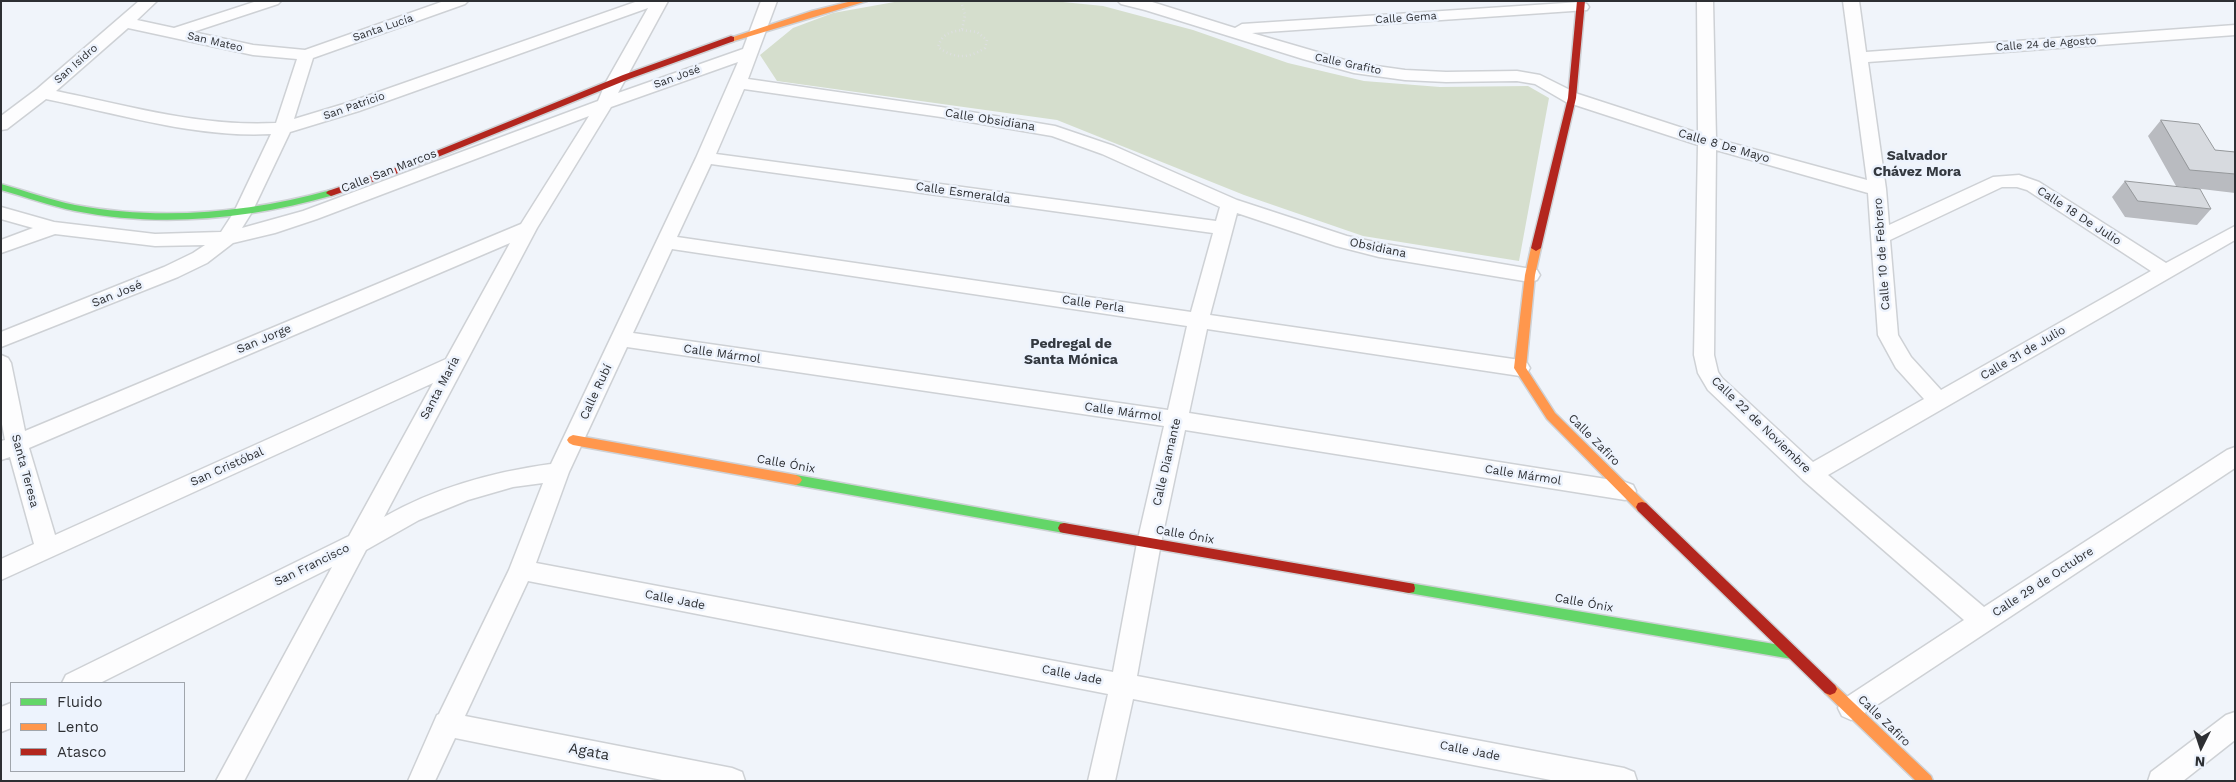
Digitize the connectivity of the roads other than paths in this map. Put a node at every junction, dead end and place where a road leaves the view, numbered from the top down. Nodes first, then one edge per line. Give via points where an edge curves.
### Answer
1 (149, 1) edge
2 (273, 1) edge
3 (460, 1) edge
4 (654, 1) edge
5 (660, 1) edge
6 (769, 1) edge
7 (863, 1) edge
8 (1126, 1) edge
9 (1705, 1) edge
10 (1851, 1) edge
11 (1581, 4) edge
12 (124, 22) junction
13 (760, 28) junction
14 (1232, 30) junction
15 (2235, 30) edge
16 (175, 33) junction
17 (750, 52) junction
18 (306, 55) junction
19 (1858, 58) junction
20 (614, 82) junction
21 (738, 83) junction
22 (43, 93) junction
23 (1572, 98) junction
24 (605, 104) junction
25 (1, 125) edge
26 (283, 128) junction
27 (1707, 142) junction
28 (705, 158) junction
29 (1, 187) edge
30 (1877, 189) junction
31 (1230, 204) junction
32 (243, 212) junction
33 (1, 214) edge
34 (54, 228) junction
35 (528, 228) junction
36 (1222, 228) junction
37 (2235, 232) edge
38 (1880, 237) junction
39 (227, 238) junction
40 (667, 242) junction
41 (1, 247) edge
42 (2164, 271) junction
43 (1530, 275) junction
44 (1199, 319) junction
45 (621, 339) junction
46 (1, 340) edge
47 (1, 363) edge
48 (453, 365) junction
49 (1520, 368) junction
50 (1939, 400) junction
51 (1177, 420) junction
52 (573, 440) junction
53 (9, 447) edge
54 (2235, 456) edge
55 (558, 472) junction
56 (1811, 474) junction
57 (1625, 491) junction
58 (360, 542) junction
59 (1149, 542) junction
60 (47, 549) junction
61 (1, 570) edge
62 (521, 570) junction
63 (1983, 621) junction
64 (1792, 653) junction
65 (77, 682) edge
66 (1122, 684) junction
67 (1851, 708) junction
68 (446, 724) junction
69 (2235, 724) edge
70 (229, 781) edge
71 (421, 781) edge
72 (732, 781) edge
73 (1101, 781) edge
74 (1624, 781) edge
75 (1926, 781) edge
76 (2161, 781) edge

1 - 12 street, San Isidro
2 - 16 street
3 - 18 street, Santa Lucía
4 - 26 street, San Patricio via 353,107
5 - 20 street, Santa María
6 - 13 street, Calle Rubí
7 - 13 street, Calle San Marcos
8 - 14 street, Calle Grafito
9 - 27 street, Calle 22 de Noviembre
10 - 19 street, Calle 10 de Febrero
11 - 14 street, Calle Gema
11 - 23 street
12 - 16 street, San Mateo
12 - 22 street, San Isidro
13 - 17 street, Calle Rubí
13 - 20 street, Calle San Marcos
14 - 23 street, Calle Grafito via 1354,68 1438,77 1530,78 1550,84
15 - 19 street, Calle 24 de Agosto
16 - 18 street, San Mateo via 253,50
17 - 21 street, Calle Rubí
17 - 24 street, San José
18 - 26 street
19 - 30 street, Calle 10 de Febrero
20 - 24 street, Santa María
20 - 32 street, Calle San Marcos via 345,189
21 - 28 street, Calle Rubí
21 - 31 street, Calle Obsidiana via 1055,131 1108,150
22 - 25 street, San Isidro
22 - 26 street, San Patricio via 199,126 244,130
23 - 27 street, Calle 8 De Mayo
23 - 43 street
24 - 35 street, Santa María
24 - 39 street, Calle San Marcos via 310,216
26 - 32 street
27 - 30 street, Calle 8 De Mayo
27 - 56 street, Calle 22 de Noviembre via 1704,355 1708,373 1715,384
28 - 36 street, Calle Esmeralda
28 - 40 street, Calle Rubí
29 - 32 street, Calle San Marcos via 59,204 135,216 187,218
30 - 38 street, Calle 10 de Febrero
31 - 36 street, Calle Diamante
31 - 43 street, Obsidiana via 1379,250
32 - 39 street
33 - 34 street, Calle San Marcos
34 - 39 street, Calle San Marcos via 155,240
34 - 41 street
35 - 48 street, Santa María
35 - 53 street, San Jorge
36 - 44 street, Calle Diamante
37 - 42 street, Calle 31 de Julio
38 - 42 street, Calle 18 De Julio via 1999,181 2019,181 2033,186
38 - 50 street, Calle 10 de Febrero via 1888,335 1904,365
39 - 46 street, San José via 200,258 172,272
40 - 44 street, Calle Perla
40 - 45 street, Calle Rubí
42 - 50 street, Calle 31 de Julio
43 - 49 street
44 - 49 street, Calle Perla
44 - 51 street, Calle Diamante
45 - 51 street, Calle Mármol
45 - 52 street, Calle Rubí
47 - 53 street, Santa Teresa
48 - 58 street, Santa María
48 - 60 street, San Cristóbal
49 - 57 street, Calle Zafiro via 1551,416
50 - 56 street, Calle 31 de Julio
51 - 57 street, Calle Mármol
51 - 59 street, Calle Diamante
52 - 55 street, Calle Rubí
52 - 59 street, Calle Ónix
53 - 60 street, Santa Teresa
54 - 63 street, Calle 29 de Octubre
55 - 58 street, San Francisco via 512,478 463,492 411,513
55 - 62 street, Calle Rubí
56 - 63 street, Calle 22 de Noviembre
57 - 64 street, Calle Zafiro
58 - 65 street, San Francisco
58 - 70 street, Santa María
59 - 64 street, Calle Ónix
59 - 66 street, Calle Diamante
60 - 61 street, San Cristóbal
62 - 66 street, Calle Jade
62 - 68 street, Calle Rubí
63 - 67 street, Calle 29 de Octubre
64 - 67 street, Calle Zafiro
66 - 73 street, Calle Diamante
66 - 74 street, Calle Jade
67 - 75 street, Calle Zafiro
68 - 71 street, Calle Rubí
68 - 72 street, Agata
69 - 76 street

